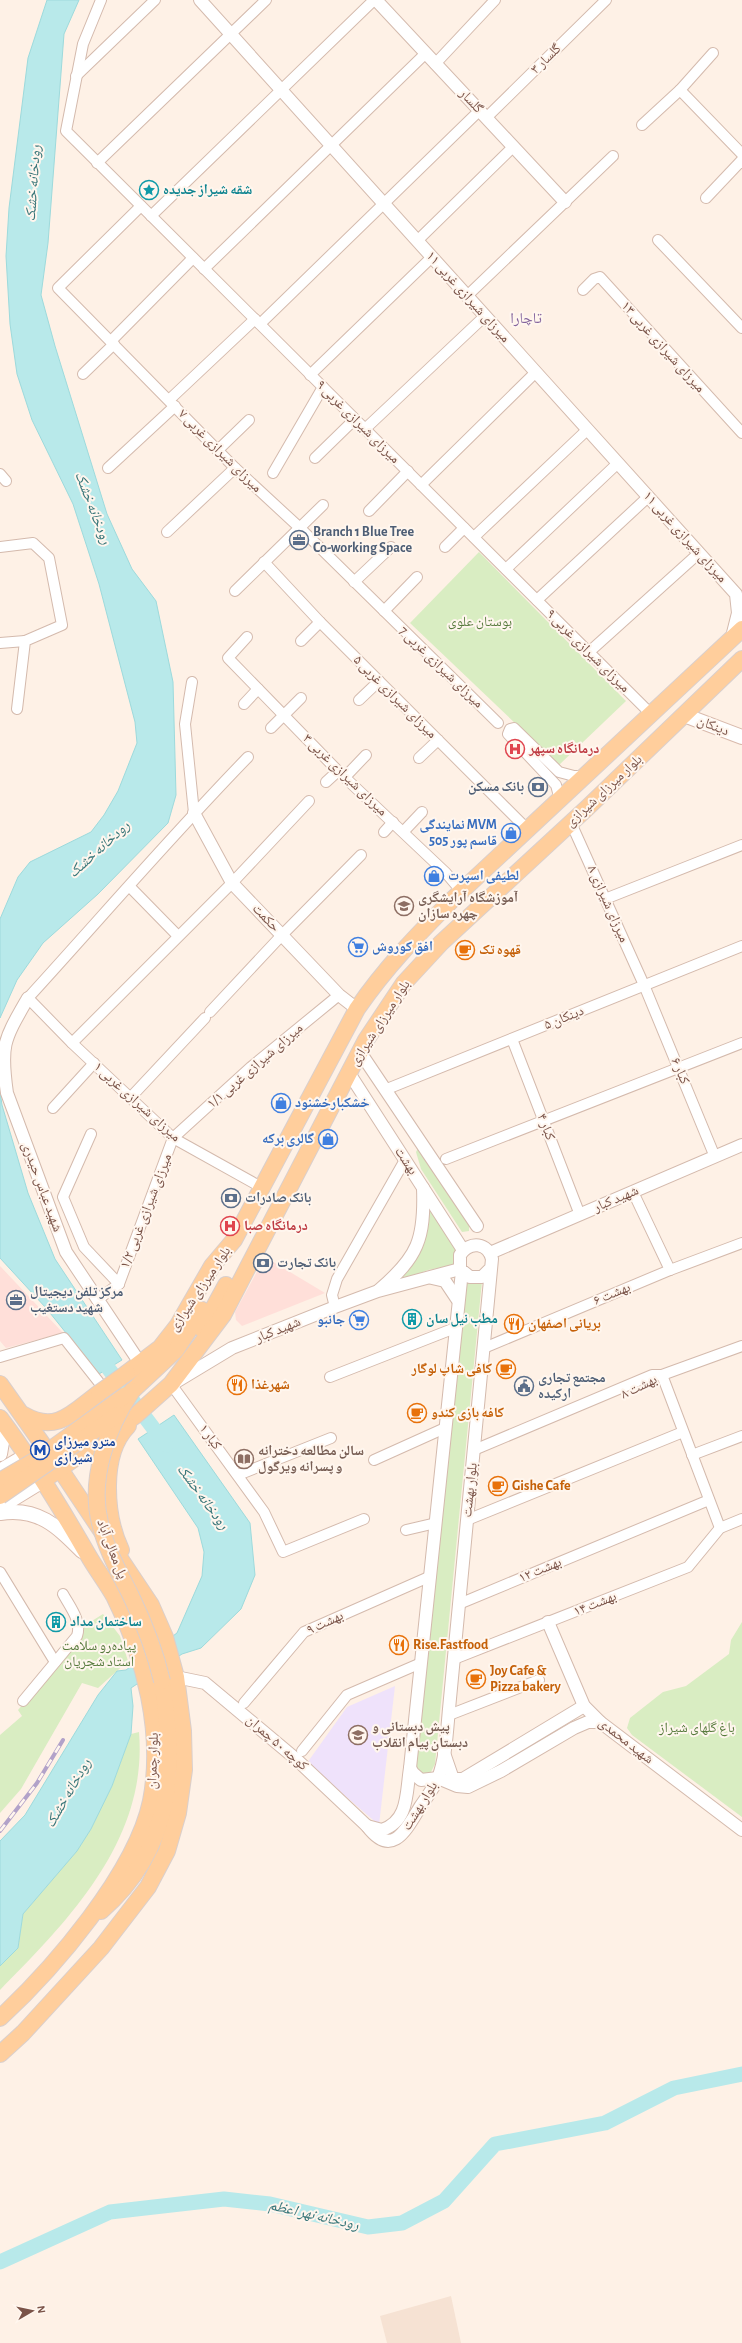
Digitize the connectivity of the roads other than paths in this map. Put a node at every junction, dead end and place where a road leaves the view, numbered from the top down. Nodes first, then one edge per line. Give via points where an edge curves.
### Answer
1 (101, 0) edge
2 (155, 0) edge
3 (200, 0) edge
4 (266, 0) edge
5 (375, 0) edge
6 (495, 0) edge
7 (606, 0) edge
8 (231, 34) junction
9 (426, 53) junction
10 (713, 53) dead end
11 (435, 64) junction
12 (76, 76) junction
13 (281, 90) junction
14 (680, 90) junction
15 (483, 114) junction
16 (642, 125) dead end
17 (331, 146) junction
18 (514, 147) junction
19 (742, 154) edge
20 (613, 156) dead end
21 (742, 160) edge
22 (97, 162) junction
23 (706, 198) dead end
24 (565, 202) junction
25 (384, 204) junction
26 (141, 206) junction
27 (151, 216) junction
28 (658, 240) dead end
29 (417, 241) junction
30 (432, 257) junction
31 (193, 258) junction
32 (204, 269) junction
33 (583, 290) dead end
34 (467, 296) junction
35 (485, 316) junction
36 (257, 322) junction
37 (742, 328) edge
38 (112, 342) junction
39 (536, 372) junction
40 (83, 374) dead end
41 (310, 375) junction
42 (323, 387) junction
43 (172, 403) junction
44 (355, 419) junction
45 (249, 420) dead end
46 (365, 429) junction
47 (588, 430) junction
48 (742, 433) edge
49 (218, 450) junction
50 (315, 458) dead end
51 (618, 463) junction
52 (108, 468) dead end
53 (235, 468) junction
54 (408, 471) junction
55 (273, 474) dead end
56 (421, 484) junction
57 (648, 497) junction
58 (323, 505) dead end
59 (369, 511) dead end
60 (300, 528) junction
61 (464, 528) junction
62 (167, 532) dead end
63 (474, 537) junction
64 (391, 547) dead end
65 (445, 547) dead end
66 (0, 548) edge
67 (699, 553) junction
68 (264, 562) junction
69 (506, 569) junction
70 (417, 577) dead end
71 (354, 582) junction
72 (235, 591) dead end
73 (739, 595) edge
74 (537, 600) junction
75 (384, 611) junction
76 (320, 622) junction
77 (737, 633) edge
78 (247, 637) dead end
79 (25, 641) junction
80 (301, 641) dead end
81 (0, 643) edge
82 (589, 652) junction
83 (742, 659) edge
84 (379, 681) junction
85 (192, 682) dead end
86 (258, 689) junction
87 (301, 698) dead end
88 (359, 700) dead end
89 (244, 704) dead end
90 (17, 709) dead end
91 (651, 714) junction
92 (284, 715) junction
93 (684, 715) junction
94 (498, 723) dead end
95 (271, 728) dead end
96 (742, 737) edge
97 (438, 740) junction
98 (366, 755) dead end
99 (248, 757) dead end
100 (419, 758) dead end
101 (341, 774) junction
102 (584, 776) junction
103 (326, 782) dead end
104 (558, 793) junction
105 (309, 801) dead end
106 (422, 812) dead end
107 (194, 813) junction
108 (393, 822) junction
109 (571, 823) junction
110 (528, 830) junction
111 (404, 831) junction
112 (384, 832) dead end
113 (742, 845) edge
114 (361, 855) dead end
115 (232, 883) junction
116 (130, 887) junction
117 (462, 892) junction
118 (605, 899) junction
119 (282, 935) junction
120 (178, 936) junction
121 (742, 946) edge
122 (644, 986) junction
123 (339, 995) junction
124 (28, 998) junction
125 (357, 1009) junction
126 (512, 1039) junction
127 (72, 1043) junction
128 (742, 1043) edge
129 (360, 1052) junction
130 (94, 1063) junction
131 (679, 1069) junction
132 (349, 1073) junction
133 (387, 1089) junction
134 (131, 1097) junction
135 (53, 1108) dead end
136 (544, 1122) junction
137 (91, 1134) dead end
138 (173, 1138) junction
139 (742, 1145) edge
140 (310, 1146) junction
141 (715, 1156) junction
142 (446, 1159) dead end
143 (405, 1160) junction
144 (261, 1187) junction
145 (423, 1188) junction
146 (633, 1192) junction
147 (580, 1214) junction
148 (477, 1226) dead end
149 (241, 1241) junction
150 (742, 1243) edge
151 (463, 1250) junction
152 (490, 1253) junction
153 (491, 1268) junction
154 (461, 1270) junction
155 (670, 1270) junction
156 (431, 1277) junction
157 (119, 1284) junction
158 (378, 1291) junction
159 (458, 1299) junction
160 (97, 1300) junction
161 (335, 1306) junction
162 (455, 1328) junction
163 (742, 1346) edge
164 (484, 1348) junction
165 (0, 1357) edge
166 (140, 1363) junction
167 (662, 1375) junction
168 (330, 1377) dead end
169 (0, 1384) edge
170 (171, 1384) junction
171 (132, 1391) junction
172 (102, 1392) junction
173 (24, 1415) junction
174 (67, 1417) junction
175 (130, 1417) junction
176 (0, 1418) edge
177 (0, 1424) edge
178 (445, 1428) junction
179 (683, 1432) junction
180 (742, 1436) edge
181 (331, 1438) dead end
182 (44, 1444) junction
183 (89, 1450) junction
184 (0, 1454) edge
185 (474, 1454) junction
186 (27, 1455) junction
187 (692, 1455) junction
188 (374, 1460) dead end
189 (60, 1469) junction
190 (2, 1474) edge
191 (238, 1475) junction
192 (44, 1480) junction
193 (0, 1496) edge
194 (709, 1500) junction
195 (0, 1501) edge
196 (0, 1507) edge
197 (0, 1513) edge
198 (90, 1514) junction
199 (364, 1519) dead end
200 (742, 1519) edge
201 (467, 1520) junction
202 (436, 1523) junction
203 (73, 1527) junction
204 (720, 1528) junction
205 (406, 1530) dead end
206 (88, 1556) junction
207 (0, 1572) edge
208 (134, 1576) junction
209 (431, 1576) junction
210 (63, 1594) dead end
211 (459, 1604) junction
212 (548, 1622) junction
213 (454, 1659) junction
214 (54, 1662) junction
215 (421, 1663) junction
216 (171, 1674) junction
217 (539, 1680) dead end
218 (23, 1701) dead end
219 (244, 1703) dead end
220 (584, 1706) junction
221 (449, 1716) junction
222 (600, 1722) junction
223 (302, 1751) dead end
224 (444, 1751) junction
225 (410, 1768) junction
226 (438, 1778) junction
227 (367, 1826) junction
228 (742, 1830) edge
229 (84, 1926) junction
230 (0, 2018) edge
231 (0, 2054) edge

1 - 12 street via 83,44
2 - 12 street
3 - 8 street, میرزای شیرازی غربی ۱۱
4 - 8 street
5 - 9 street, گلسار
5 - 13 street
6 - 11 street
7 - 15 street, گلسار ۳
8 - 13 street, میرزای شیرازی غربی ۱۱
8 - 22 street
9 - 11 street, گلسار
9 - 17 street
10 - 14 street
11 - 15 street, گلسار
12 - 22 street, میرزای شیرازی غربی ۹ via 66,131
13 - 17 street, میرزای شیرازی غربی ۱۱
13 - 27 street
14 - 16 street
14 - 19 street
15 - 18 street, گلسار
15 - 25 street, گلسار ۳
17 - 25 street, میرزای شیرازی غربی ۱۱
17 - 32 street
18 - 24 street, گلسار
18 - 29 street
20 - 24 street
21 - 23 street
22 - 26 street, میرزای شیرازی غربی ۹
24 - 34 street
25 - 29 street, میرزای شیرازی غربی ۱۱
25 - 36 street, گلسار ۳
26 - 27 street, میرزای شیرازی غربی ۹
26 - 38 street, ۷ میرزای شیرازی غربی via 58,288
27 - 31 street, میرزای شیرازی غربی ۹
28 - 37 street
29 - 30 street, میرزای شیرازی غربی ۱۱
30 - 34 street, میرزای شیرازی غربی ۱۱
30 - 41 street
31 - 32 street, میرزای شیرازی غربی ۹
31 - 38 street
32 - 36 street, میرزای شیرازی غربی ۹
33 - 48 street, ۱۳ میرزای شیرازی غربی via 594,279 600,277
34 - 35 street, میرزای شیرازی غربی ۱۱
35 - 39 street, میرزای شیرازی غربی ۱۱
35 - 46 street
36 - 41 street, میرزای شیرازی غربی ۹
36 - 43 street, گلسار ۳ via 210,362
38 - 40 street
38 - 43 street, ۷ میرزای شیرازی غربی
39 - 47 street, میرزای شیرازی غربی ۱۱
39 - 56 street
41 - 42 street, میرزای شیرازی غربی ۹
42 - 44 street, میرزای شیرازی غربی ۹
42 - 55 street
43 - 49 street, ۷ میرزای شیرازی غربی
43 - 52 street, گلسار ۳
44 - 46 street, میرزای شیرازی غربی ۹
44 - 50 street
45 - 49 street
46 - 54 street, میرزای شیرازی غربی ۹
47 - 51 street, میرزای شیرازی غربی ۱۱
47 - 63 street
49 - 53 street, ۷ میرزای شیرازی غربی
51 - 57 street, میرزای شیرازی غربی ۱۱
51 - 69 street
53 - 60 street, ۷ میرزای شیرازی غربی
53 - 62 street
54 - 56 street, میرزای شیرازی غربی ۹
54 - 59 street
56 - 61 street, میرزای شیرازی غربی ۹
57 - 67 street, میرزای شیرازی غربی ۱۱
57 - 74 street
58 - 60 street
60 - 68 street
60 - 71 street, ۷ میرزای شیرازی غربی
61 - 63 street, میرزای شیرازی غربی ۹
61 - 65 street
63 - 69 street, میرزای شیرازی غربی ۹
64 - 71 street
66 - 79 street via 33,543 49,558 62,625
67 - 73 street, میرزای شیرازی غربی ۱۱
67 - 82 street
68 - 72 street
68 - 76 street, ۵ میرزای شیرازی غربی
69 - 74 street, میرزای شیرازی غربی ۹
70 - 75 street
71 - 75 street, ۷ میرزای شیرازی غربی
73 - 77 street, میرزای شیرازی غربی ۱۱
74 - 82 street, میرزای شیرازی غربی ۹
75 - 94 street, میرزای شیرازی غربی 7
76 - 80 street
76 - 84 street, ۵ میرزای شیرازی غربی
77 - 91 main road, بلوار میرزای شیرازی
78 - 86 street, ۳ میرزای شیرازی غربی via 228,658
79 - 81 street
79 - 90 street
82 - 91 street, میرزای شیرازی غربی ۹
83 - 93 main road, بلوار میرزای شیرازی
84 - 88 street
84 - 97 street, ۵ میرزای شیرازی غربی
85 - 107 street via 185,724
86 - 89 street
86 - 92 street, ۳ میرزای شیرازی غربی
87 - 92 street
91 - 102 main road, بلوار میرزای شیرازی
92 - 95 street
92 - 101 street, ۳ میرزای شیرازی غربی
93 - 96 main road, دینکان
93 - 109 main road, بلوار میرزای شیرازی
97 - 100 street
97 - 110 street, ۵ میرزای شیرازی غربی
98 - 101 street
99 - 107 street
101 - 103 street
101 - 108 street, ۳ میرزای شیرازی غربی
102 - 104 main road, بلوار میرزای شیرازی
102 - 104 street via 559,772 514,728 510,729 508,734
104 - 110 main road, بلوار میرزای شیرازی
105 - 115 street
106 - 111 street
107 - 115 street, حکمت
107 - 116 street
108 - 111 street, ۳ میرزای شیرازی غربی
108 - 112 street
109 - 118 street, ۸ میرزای شیرازی
109 - 129 main road, بلوار میرزای شیرازی via 423,961 392,1001
110 - 117 main road, بلوار میرزای شیرازی
111 - 117 street, ۳ میرزای شیرازی غربی via 446,872
113 - 118 street
114 - 119 street
115 - 119 street, حکمت
115 - 120 street
116 - 120 street
116 - 124 street
117 - 125 main road, بلوار میرزای شیرازی via 407,945
118 - 122 street, ۸ میرزای شیرازی
119 - 123 street, حکمت
119 - 134 street
120 - 127 street
121 - 122 street, ۵ دینکان
122 - 126 street, ۵ دینکان
122 - 131 street, ۶ کبار
123 - 125 street, حکمت
123 - 138 street, ۱/۱ میرزای شیرازی غربی via 251,1067
124 - 127 street, ۱ میرزای شیرازی غربی
124 - 160 street, شهید عباس حیدری via 4,1039 2,1070 7,1093 66,1252
125 - 144 main road, بلوار میرزای شیرازی
126 - 133 street, ۵ دینکان
126 - 136 street, ۴ کبار
127 - 130 street, ۱ میرزای شیرازی غربی
128 - 131 street
129 - 132 main road, بلوار میرزای شیرازی
129 - 133 street
130 - 134 street, ۱ میرزای شیرازی غربی
130 - 135 street
131 - 136 street
131 - 141 street, ۶ کبار
132 - 140 main road, بلوار میرزای شیرازی
132 - 143 street, بهشت
133 - 148 street
134 - 138 street, ۱ میرزای شیرازی غربی
136 - 142 street
136 - 147 street, ۴ کبار
137 - 157 street via 63,1197 84,1247
138 - 144 street, ۱ میرزای شیرازی غربی
138 - 157 street, ۱/۲ میرزای شیرازی غربی
139 - 141 street, شهید کبار
140 - 149 main road
140 - 170 main road, بلوار میرزای شیرازی via 222,1315
141 - 146 street, شهید کبار
143 - 145 street, بهشت
143 - 161 street via 338,1279 332,1295
144 - 149 main road, بلوار میرزای شیرازی
145 - 151 street, بهشت
145 - 158 street via 424,1212 418,1242 399,1273
146 - 147 street, شهید کبار
146 - 155 street
147 - 152 street, شهید کبار
149 - 166 main road, بلوار میرزای شیرازی via 212,1266 178,1325 160,1348
149 - 171 main road via 198,1318 176,1350
149 - 175 main road via 189,1349
150 - 155 street, ۶ بهشت
151 - 152 street via 478,1245
151 - 154 street via 459,1260
152 - 153 street
153 - 154 street via 486,1274 476,1278
153 - 164 street, بلوار بهشت
154 - 156 street, شهید کبار
154 - 159 street, بلوار بهشت
155 - 164 street, ۶ بهشت
156 - 158 street, شهید کبار
156 - 159 street via 445,1281
157 - 160 street
158 - 161 street, شهید کبار
159 - 162 street, بلوار بهشت
160 - 166 street, شهید عباس حیدری
161 - 170 street, شهید کبار via 232,1348
162 - 168 street
162 - 178 street, بلوار بهشت
163 - 167 street, ۸ بهشت
164 - 185 street, بلوار بهشت
165 - 172 street via 64,1338
166 - 172 main road, بلوار میرزای شیرازی, bridge
167 - 179 street
167 - 185 street, ۸ بهشت via 656,1381
169 - 173 main road, بلوار چمران
170 - 175 main road, بلوار میرزای شیرازی
170 - 191 street, ۱ کبار
171 - 190 main road, bridge via 36,1460
171 - 216 main road, پل معالی آباد, bridge via 106,1442 99,1475 97,1503 104,1535 148,1636
172 - 174 main road, بلوار میرزای شیرازی
173 - 174 main road, بلوار میرزای شیرازی via 46,1424
173 - 182 main road, بلوار چمران
174 - 183 main road via 68,1433 76,1443
175 - 183 main road
175 - 193 main road, bridge
175 - 208 main road, بلوار چمران via 117,1440 108,1496 119,1545
176 - 186 main road, بلوار چمران
177 - 184 main road via 3,1436
178 - 188 street
178 - 202 street, بلوار بهشت
179 - 187 street
179 - 201 street
180 - 187 street
181 - 191 street
182 - 186 main road
182 - 189 main road, بلوار چمران
183 - 189 main road
185 - 201 street, بلوار بهشت
186 - 190 main road
186 - 192 main road, بلوار چمران
187 - 194 street
189 - 192 main road
189 - 198 main road, بلوار چمران
190 - 195 main road via 18,1474 24,1484
191 - 199 street, ۱ کبار via 264,1512 283,1552
192 - 196 main road
192 - 203 main road, بلوار چمران
194 - 204 street
194 - 211 street, ۱۲ بهشت
197 - 206 main road via 13,1511 39,1517 54,1524
198 - 203 main road via 81,1514
198 - 208 main road, بلوار چمران
200 - 204 street
201 - 211 street, بلوار بهشت
202 - 205 street
202 - 209 street, بلوار بهشت
203 - 206 main road, بلوار چمران
204 - 212 street, ۱۴ بهشت via 688,1567
206 - 229 main road, بلوار چمران via 114,1597 137,1655 153,1718 156,1746 150,1802 138,1840
207 - 214 street
208 - 216 main road, بلوار چمران via 151,1604 165,1636
209 - 215 street, بلوار بهشت
209 - 219 street, ۹ بهشت via 304,1632
210 - 214 street via 76,1618 79,1630 77,1636
211 - 213 street, بلوار بهشت
212 - 213 street, ۱۴ بهشت
212 - 220 street, شهید محمدی
213 - 221 street, بلوار بهشت
214 - 218 street
215 - 223 street via 348,1695
215 - 225 street, بلوار بهشت
216 - 227 street, کوچه ۵۰ چمران via 205,1683 296,1759
216 - 229 main road via 170,1770 159,1825 149,1851 120,1895
216 - 231 main road, بلوار چمران via 183,1731 184,1770 178,1813 167,1851 148,1887 101,1948 23,2033
217 - 221 street
220 - 222 street, شهید محمدی
220 - 224 street via 463,1779 453,1779
221 - 224 street, بلوار بهشت
222 - 226 street via 588,1722 574,1728 468,1787 457,1786
222 - 228 street, شهید محمدی
224 - 226 street, بلوار بهشت
225 - 226 street via 421,1780
225 - 227 street, بلوار بهشت via 402,1816 397,1822 382,1830
226 - 227 street, بلوار بهشت via 404,1833 398,1838 383,1841 374,1836
229 - 230 main road, بلوار چمران

